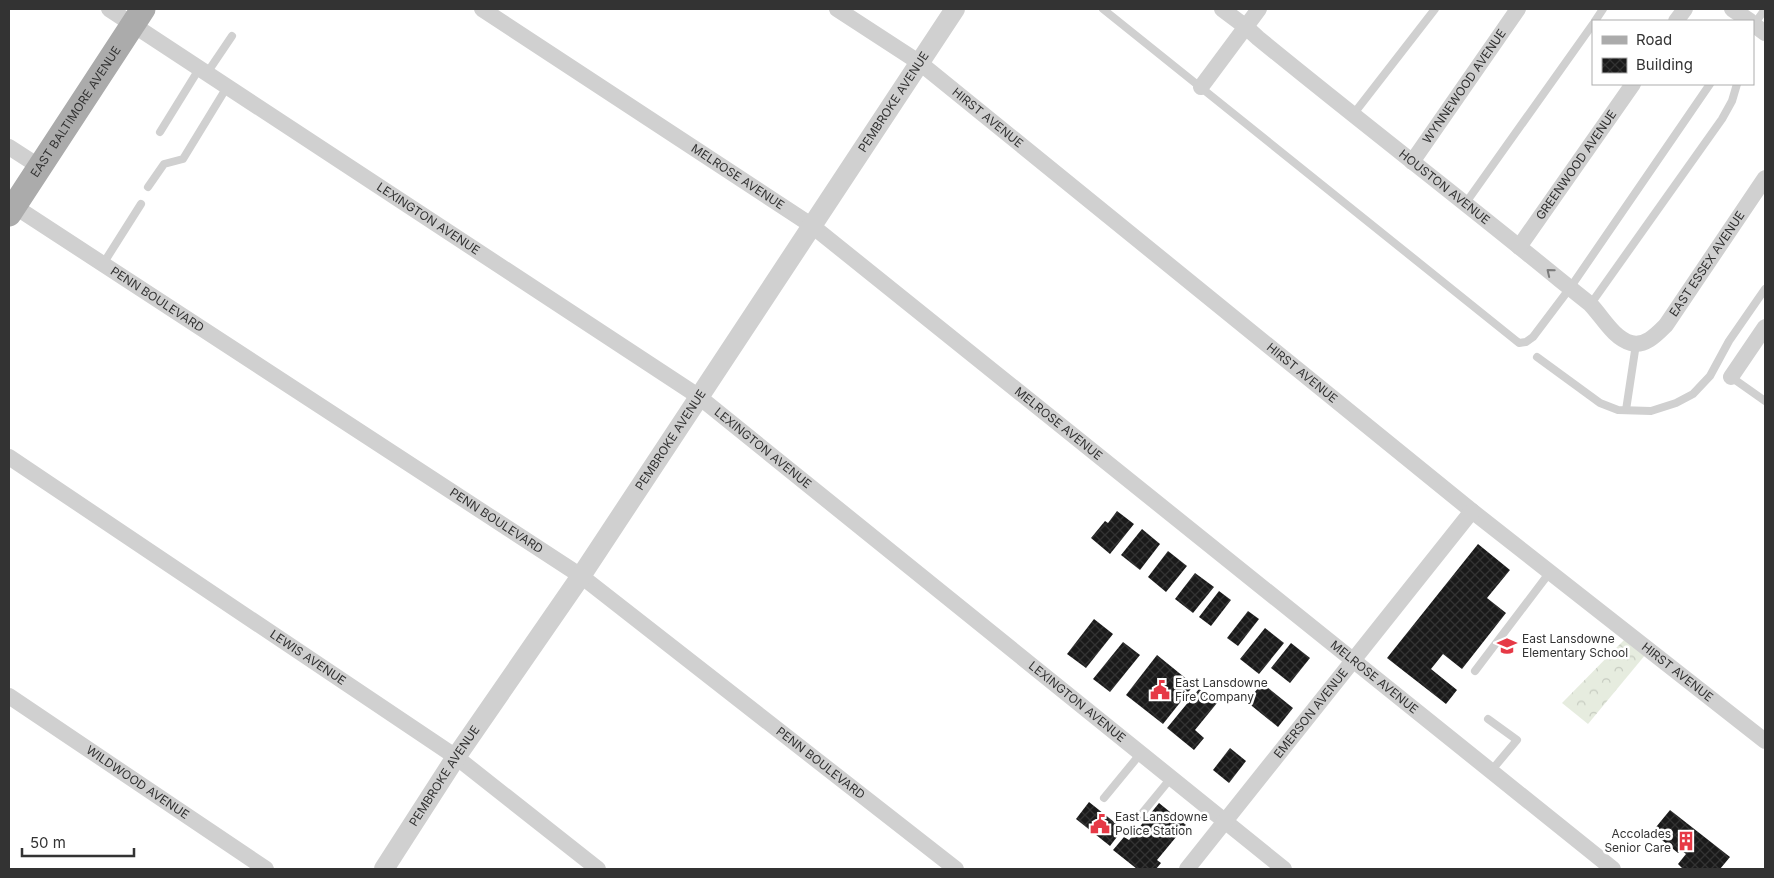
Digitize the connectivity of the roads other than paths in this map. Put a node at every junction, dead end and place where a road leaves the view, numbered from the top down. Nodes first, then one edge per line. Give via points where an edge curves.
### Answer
1 (109, 9) edge
2 (482, 9) edge
3 (837, 9) edge
4 (956, 9) edge
5 (1103, 9) edge
6 (1222, 9) edge
7 (1260, 9) edge
8 (1435, 9) edge
9 (1518, 9) edge
10 (1604, 9) edge
11 (1685, 9) edge
12 (1732, 9) edge
13 (1765, 9) edge
14 (138, 16) edge
15 (1596, 20) edge
16 (1677, 20) edge
17 (1747, 20) edge
18 (1592, 26) edge
19 (1755, 26) edge
20 (1246, 27) junction
21 (232, 36) dead end
22 (920, 63) junction
23 (203, 71) junction
24 (1632, 85) edge
25 (1709, 85) edge
26 (1737, 85) edge
27 (227, 87) junction
28 (1201, 87) junction
29 (1352, 116) junction
30 (160, 132) dead end
31 (9, 147) edge
32 (1412, 162) junction
33 (40, 167) junction
34 (1765, 178) edge
35 (148, 188) dead end
36 (141, 204) dead end
37 (1465, 204) junction
38 (11, 210) edge
39 (812, 225) junction
40 (1520, 247) junction
41 (103, 264) junction
42 (1570, 288) junction
43 (1765, 289) edge
44 (1590, 305) junction
45 (1765, 326) edge
46 (1638, 343) junction
47 (1537, 357) dead end
48 (1731, 377) joint
49 (698, 396) junction
50 (1765, 401) edge
51 (1626, 410) junction
52 (9, 457) edge
53 (1472, 511) junction
54 (1550, 572) junction
55 (581, 576) junction
56 (1354, 659) junction
57 (1475, 671) dead end
58 (9, 696) edge
59 (1488, 719) dead end
60 (1765, 741) edge
61 (1141, 753) junction
62 (456, 757) junction
63 (1492, 771) junction
64 (1171, 778) junction
65 (1104, 798) dead end
66 (1139, 817) dead end
67 (1225, 822) junction
68 (266, 869) edge
69 (384, 869) edge
70 (598, 869) edge
71 (956, 869) edge
72 (1188, 869) edge
73 (1284, 869) edge
74 (1613, 869) edge

1 - 14 street, LEXINGTON AVENUE
2 - 39 street, MELROSE AVENUE
3 - 22 street, HIRST AVENUE
4 - 22 street, PEMBROKE AVENUE
5 - 28 lane
6 - 20 street, HOUSTON AVENUE
7 - 20 street
8 - 29 lane
9 - 32 street, WYNNEWOOD AVENUE
10 - 15 lane
11 - 16 street
12 - 17 street
13 - 19 lane
14 - 23 street, LEXINGTON AVENUE
14 - 33 main road, EAST BALTIMORE AVENUE
18 - 37 lane
20 - 28 street
20 - 29 street, HOUSTON AVENUE
21 - 23 lane
22 - 39 street, PEMBROKE AVENUE
22 - 53 street, HIRST AVENUE
23 - 27 street, LEXINGTON AVENUE
23 - 30 lane
24 - 40 street, GREENWOOD AVENUE
25 - 42 lane
26 - 44 lane via 1722,119
27 - 35 lane via 183,158 164,164
27 - 49 street, LEXINGTON AVENUE
28 - 42 lane via 1519,342 1533,337
29 - 32 street, HOUSTON AVENUE
31 - 33 street
32 - 37 street, HOUSTON AVENUE
33 - 38 main road, EAST BALTIMORE AVENUE
34 - 46 street, EAST ESSEX AVENUE via 1666,325 1655,336
36 - 41 lane
37 - 40 street, HOUSTON AVENUE
38 - 41 street, PENN BOULEVARD
39 - 49 street, PEMBROKE AVENUE
39 - 56 street, MELROSE AVENUE
42 -> 40 street, HOUSTON AVENUE
41 - 55 street, PENN BOULEVARD
42 - 44 street, HOUSTON AVENUE
43 - 51 lane via 1729,341 1710,376 1693,394 1651,411
44 - 46 street, HOUSTON AVENUE via 1616,333 1630,343
45 - 48 street
46 - 51 lane
47 - 51 lane via 1600,403
48 - 50 lane
49 - 55 street, PEMBROKE AVENUE
49 - 61 street, LEXINGTON AVENUE
52 - 62 street, LEWIS AVENUE
53 - 54 street, HIRST AVENUE
53 - 56 street, EMERSON AVENUE
54 - 57 lane
54 - 60 street, HIRST AVENUE
55 - 62 street, PEMBROKE AVENUE
55 - 71 street, PENN BOULEVARD
56 - 63 street, MELROSE AVENUE
56 - 67 street, EMERSON AVENUE
58 - 68 street, WILDWOOD AVENUE
59 - 63 lane via 1517,740
61 - 64 street, LEXINGTON AVENUE
61 - 65 lane
62 - 69 street, PEMBROKE AVENUE
62 - 70 street, LEWIS AVENUE
63 - 74 street, MELROSE AVENUE
64 - 66 lane
64 - 67 street, LEXINGTON AVENUE
67 - 72 street, EMERSON AVENUE
67 - 73 street, LEXINGTON AVENUE

